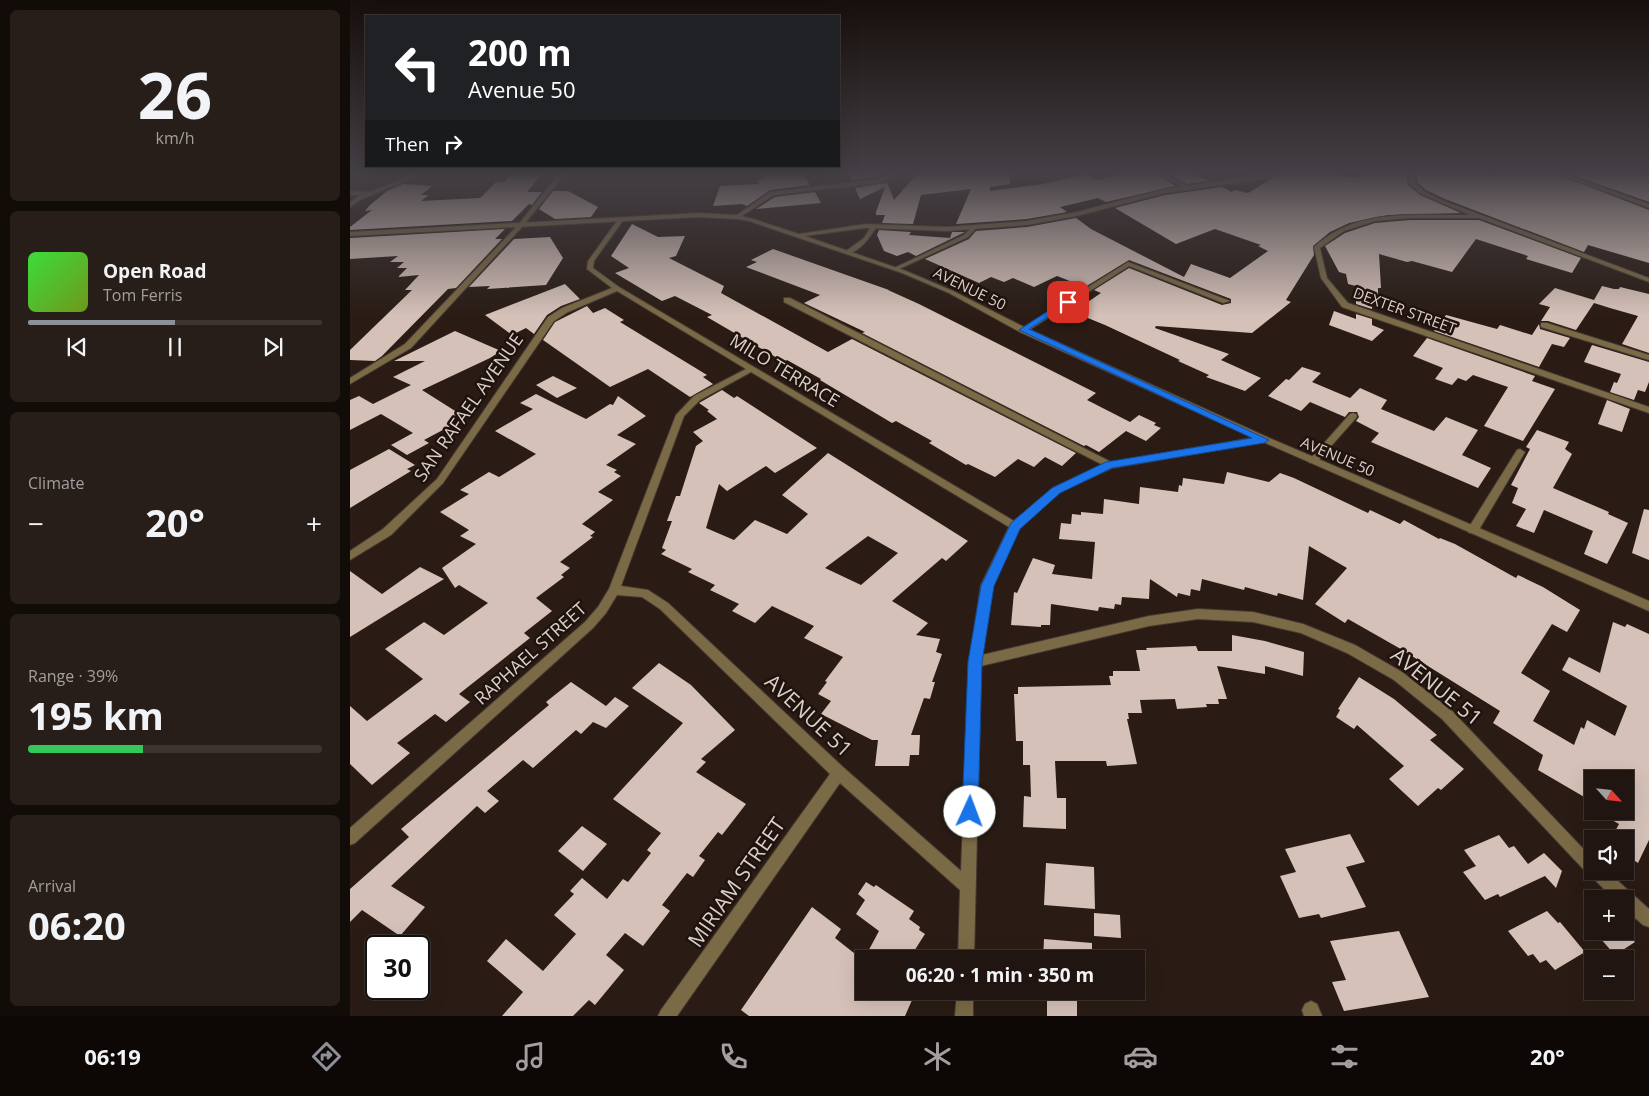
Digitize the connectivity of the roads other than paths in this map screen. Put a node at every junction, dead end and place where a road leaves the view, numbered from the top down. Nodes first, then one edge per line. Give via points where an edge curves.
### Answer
1 (524, 221) edge
2 (586, 221) edge
3 (619, 221) edge
4 (752, 221) edge
5 (1029, 221) edge
6 (1369, 221) edge
7 (1494, 221) edge
8 (520, 226) junction
9 (874, 226) junction
10 (973, 228) junction
11 (350, 234) edge
12 (800, 236) junction
13 (848, 252) junction
14 (895, 269) junction
15 (1649, 280) edge
16 (617, 288) junction
17 (788, 300) dead end
18 (1226, 301) dead end
19 (1544, 325) dead end
20 (1023, 330) junction
21 (1649, 358) edge
22 (751, 369) junction
23 (350, 382) edge
24 (1649, 410) edge
25 (1353, 416) dead end
26 (1264, 440) junction
27 (1520, 452) dead end
28 (1313, 461) junction
29 (1110, 465) junction
30 (1015, 526) junction
31 (1473, 530) junction
32 (350, 556) edge
33 (614, 590) junction
34 (1649, 606) edge
35 (975, 662) junction
36 (839, 773) junction
37 (350, 838) edge
38 (1584, 860) edge
39 (1605, 880) edge
40 (968, 887) junction
41 (1616, 890) edge
42 (1634, 906) edge
43 (1649, 919) edge
44 (966, 950) edge
45 (965, 1000) edge
46 (667, 1016) edge
47 (964, 1016) edge

1 - 8 street
2 - 8 street, AVENUE 50
3 - 16 street, MILO TERRACE via 591,261 590,270
4 - 12 street, AVENUE 50
5 - 10 street
6 - 24 street, DEXTER STREET via 1342,230 1317,247 1324,278 1345,305
7 - 15 street
8 - 11 street, AVENUE 50
8 - 23 street via 408,346
9 - 10 street
9 - 12 street
9 - 13 street via 866,239
10 - 14 street via 966,236
12 - 13 street, AVENUE 50
13 - 14 street, AVENUE 50
14 - 20 street, AVENUE 50 via 951,292
16 - 22 street, MILO TERRACE
16 - 32 street, SAN RAFAEL AVENUE via 551,319 440,481 387,532
17 - 29 street
18 - 20 street via 1128,264
19 - 21 street
20 - 26 street, AVENUE 50
22 - 30 street, MILO TERRACE
22 - 33 street, RAPHAEL STREET via 697,398 680,415
25 - 28 street
26 - 28 street, AVENUE 50
26 - 29 street
27 - 31 street
28 - 31 street, AVENUE 50
29 - 30 street via 1056,490
30 - 35 street via 987,586
31 - 34 street, AVENUE 50
33 - 36 street, AVENUE 51 via 644,593 664,606
33 - 37 street, RAPHAEL STREET via 589,625
35 - 38 street, AVENUE 51 via 1150,621 1198,614 1253,617 1303,629 1350,649 1398,676 1447,715
35 - 40 street
36 - 40 street, AVENUE 51
36 - 46 street, MIRIAM STREET
39 - 41 street
40 - 44 street
42 - 43 street
45 - 47 street

